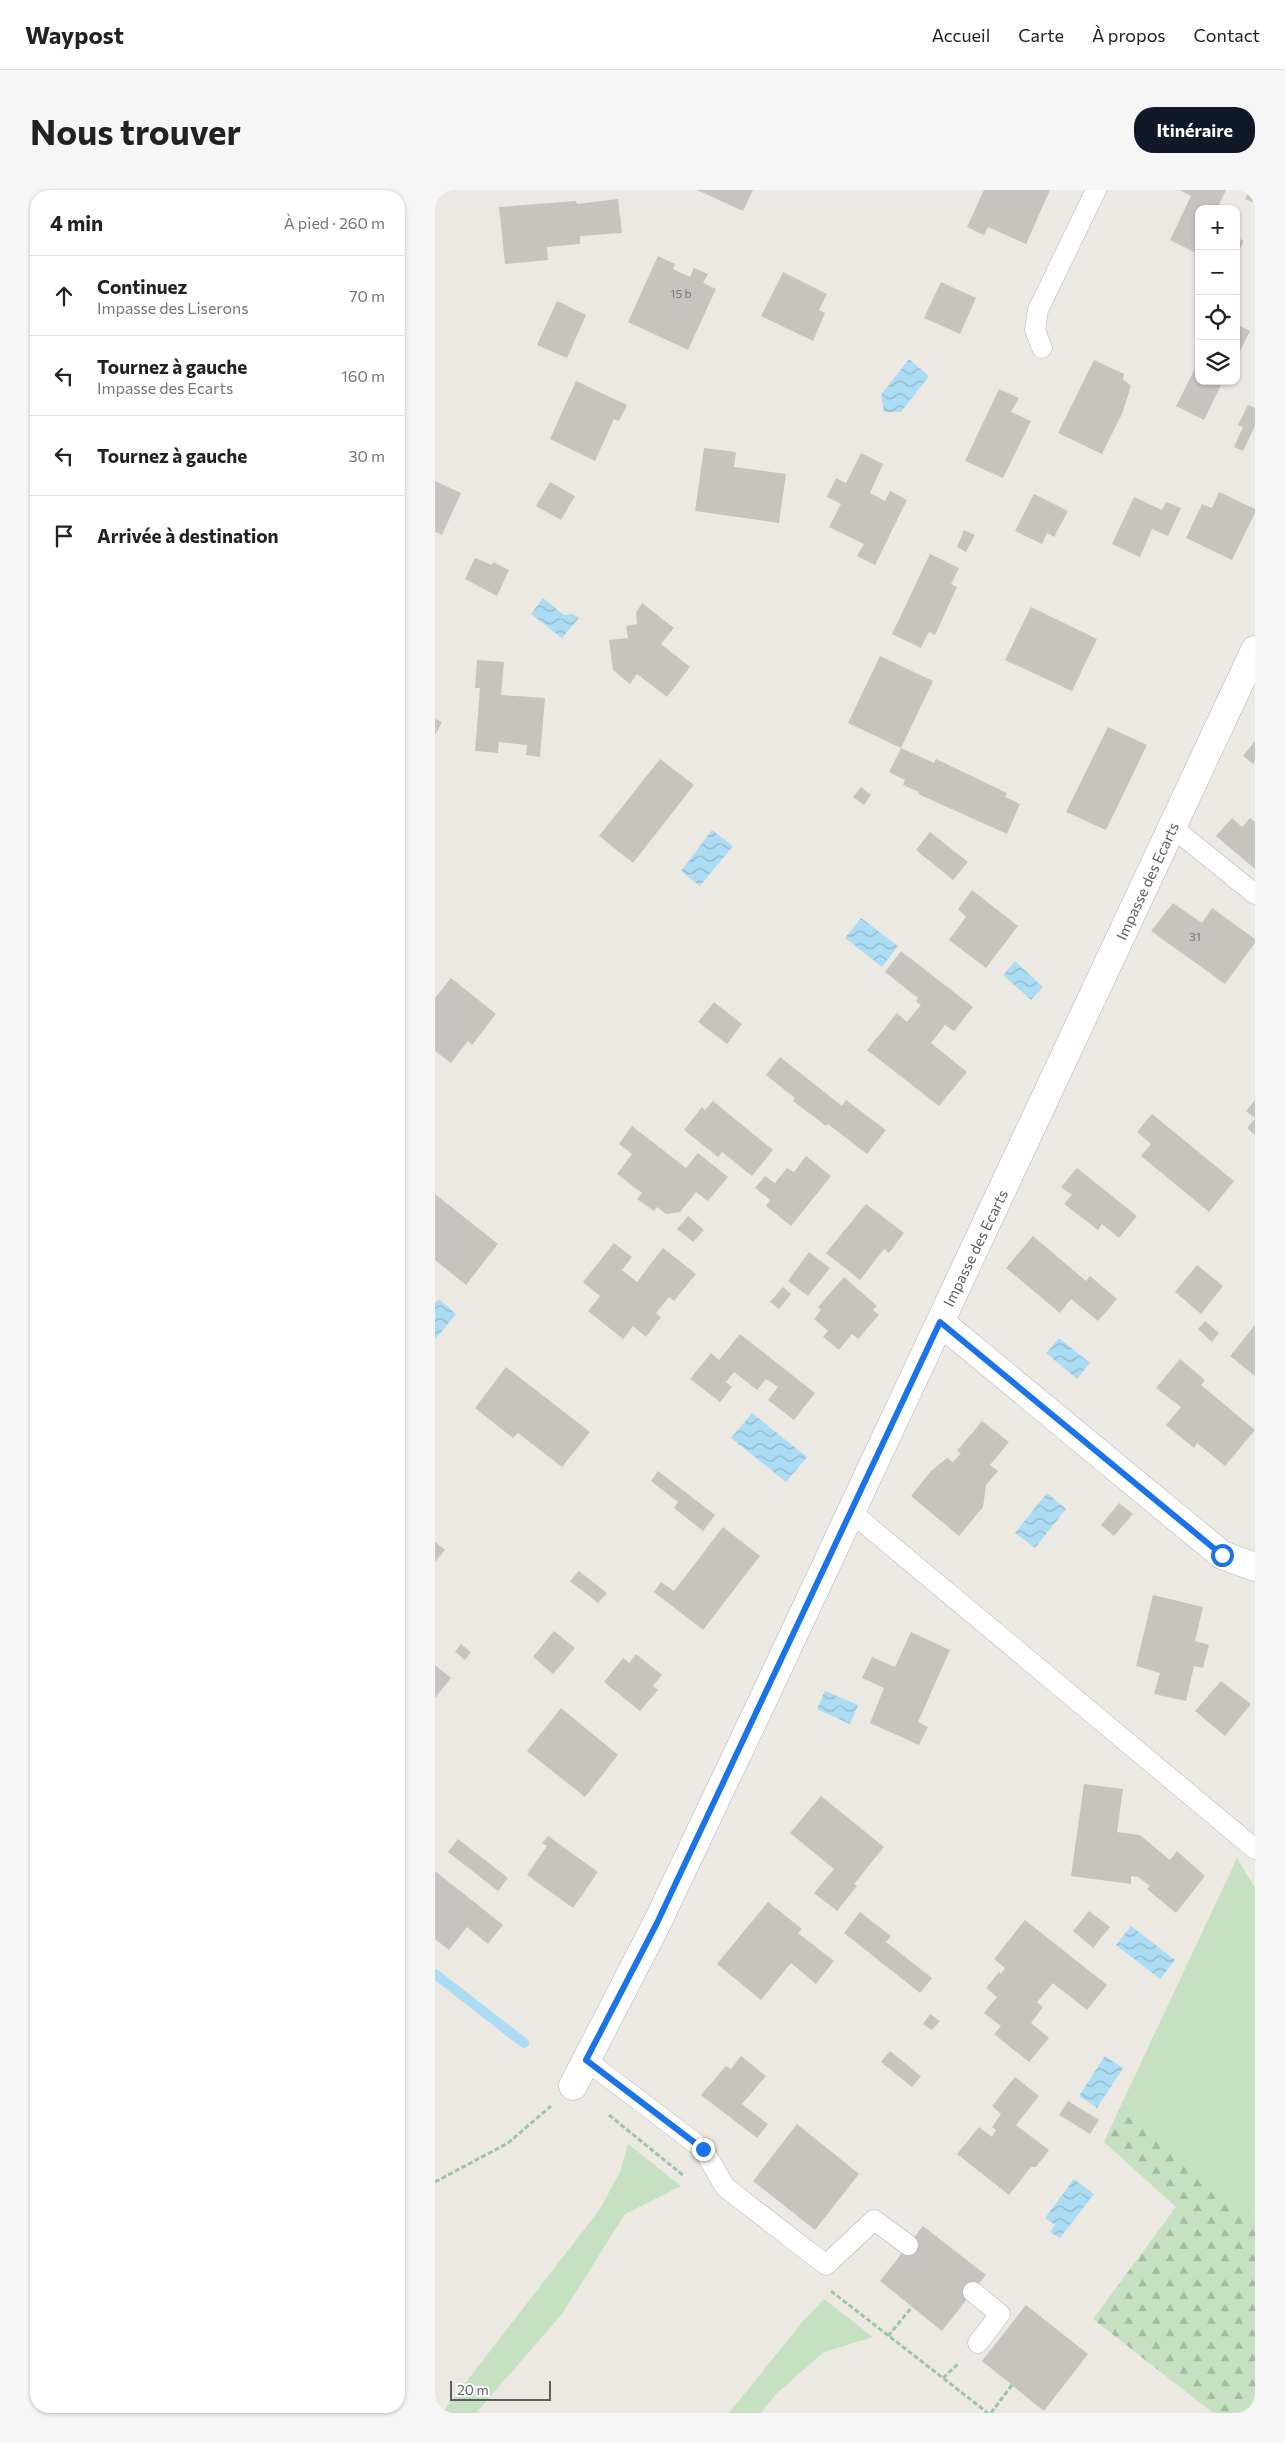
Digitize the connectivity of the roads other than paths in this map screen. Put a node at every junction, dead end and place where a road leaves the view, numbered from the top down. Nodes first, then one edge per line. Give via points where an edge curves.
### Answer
1 (1096, 190) edge
2 (1042, 348) dead end
3 (1255, 650) edge
4 (1172, 827) junction
5 (1255, 894) edge
6 (940, 1322) junction
7 (851, 1512) junction
8 (1255, 1568) edge
9 (1255, 1849) edge
10 (586, 2060) junction
11 (573, 2086) road end
12 (908, 2244) dead end
13 (973, 2292) dead end
14 (978, 2344) dead end

1 - 2 lane via 1038,310 1035,330
3 - 4 street, Impasse des Ecarts
4 - 5 lane
4 - 6 street, Impasse des Ecarts
6 - 7 street, Impasse des Ecarts
6 - 8 street via 1222,1555
7 - 9 lane
7 - 10 street, Impasse des Ecarts via 657,1923
10 - 11 street, Impasse des Ecarts
10 - 12 lane via 703,2149 725,2188 826,2265 874,2220
13 - 14 lane via 1000,2314

